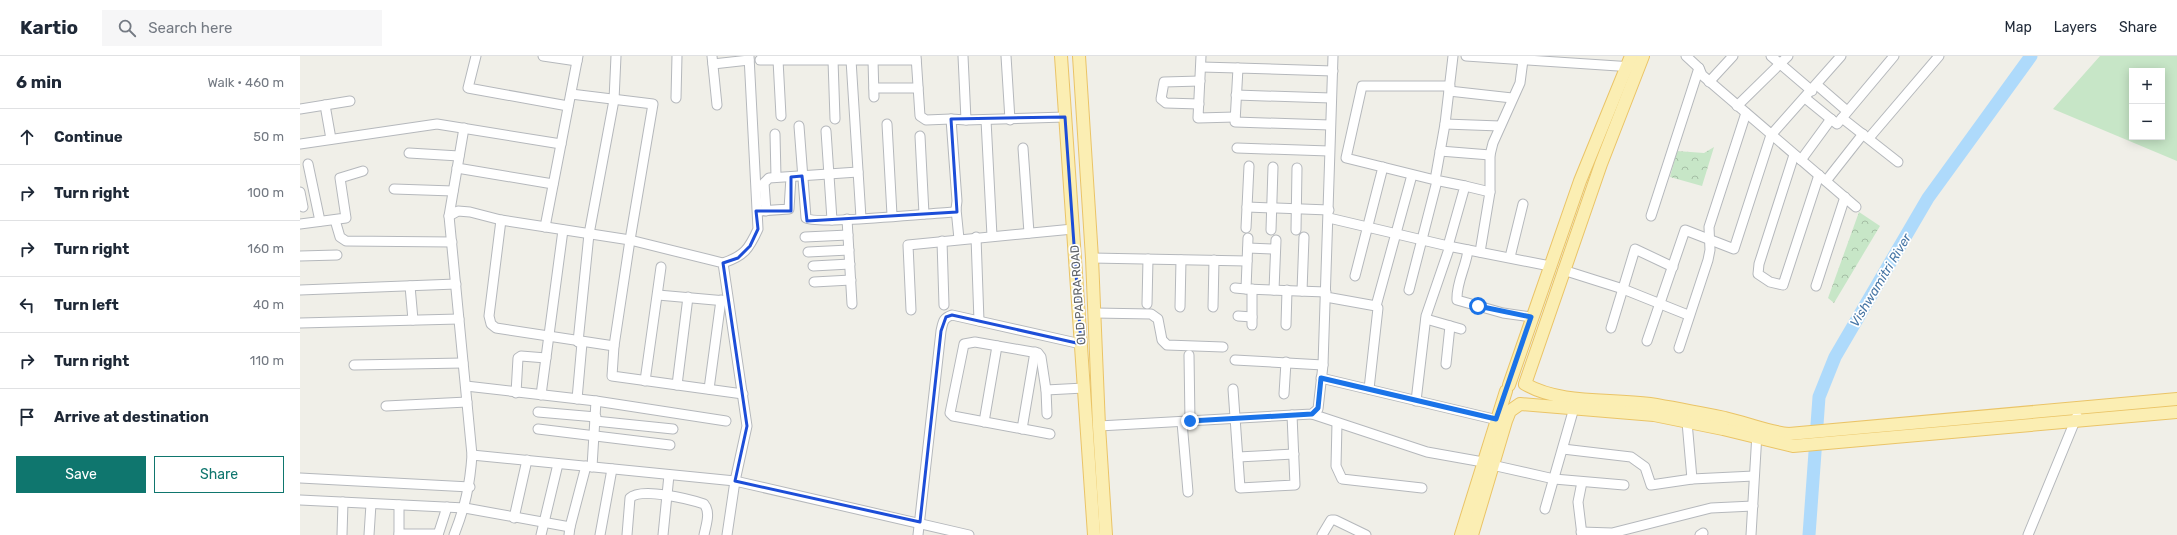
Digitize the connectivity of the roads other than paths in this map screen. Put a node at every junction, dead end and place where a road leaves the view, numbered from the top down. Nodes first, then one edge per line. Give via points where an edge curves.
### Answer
1 (476, 56) edge
2 (543, 56) edge
3 (616, 56) edge
4 (677, 56) edge
5 (963, 56) edge
6 (1006, 56) edge
7 (1061, 56) edge
8 (1079, 56) edge
9 (1201, 56) edge
10 (1333, 56) edge
11 (1454, 56) edge
12 (1466, 56) edge
13 (1643, 56) edge
14 (1686, 56) edge
15 (1733, 56) edge
16 (1771, 56) edge
17 (1788, 56) edge
18 (1841, 56) edge
19 (1894, 56) edge
20 (1939, 56) edge
21 (1502, 57) edge
22 (749, 58) edge
23 (916, 58) edge
24 (578, 59) edge
25 (713, 60) edge
26 (760, 60) dead end
27 (778, 60) junction
28 (833, 60) junction
29 (851, 60) junction
30 (873, 60) junction
31 (1523, 60) junction
32 (1631, 63) edge
33 (1781, 64) junction
34 (1201, 67) junction
35 (1238, 68) junction
36 (1699, 68) junction
37 (1333, 71) junction
38 (1200, 82) junction
39 (1709, 82) junction
40 (918, 88) junction
41 (1450, 88) junction
42 (1815, 88) junction
43 (571, 94) junction
44 (1236, 95) junction
45 (676, 98) dead end
46 (1332, 98) junction
47 (1512, 98) junction
48 (1805, 98) junction
49 (350, 100) dead end
50 (614, 100) junction
51 (325, 104) junction
52 (1199, 104) junction
53 (717, 105) dead end
54 (568, 106) junction
55 (1737, 106) junction
56 (300, 109) edge
57 (1746, 113) junction
58 (1845, 115) junction
59 (781, 116) dead end
60 (1065, 117) junction
61 (1236, 117) junction
62 (834, 119) dead end
63 (951, 119) junction
64 (1831, 119) junction
65 (966, 120) junction
66 (986, 120) junction
67 (1010, 120) junction
68 (887, 124) dead end
69 (1445, 124) junction
70 (1330, 125) junction
71 (799, 126) dead end
72 (1500, 126) junction
73 (464, 128) junction
74 (826, 130) dead end
75 (775, 134) dead end
76 (1771, 134) junction
77 (920, 136) dead end
78 (1866, 136) junction
79 (331, 139) junction
80 (300, 144) edge
81 (561, 144) junction
82 (1023, 148) dead end
83 (1237, 148) dead end
84 (1329, 151) junction
85 (1440, 151) junction
86 (409, 153) dead end
87 (1490, 155) junction
88 (459, 156) junction
89 (1798, 157) junction
90 (1898, 162) dead end
91 (308, 164) dead end
92 (1249, 166) dead end
93 (1273, 167) dead end
94 (1383, 167) junction
95 (457, 168) junction
96 (1297, 168) dead end
97 (363, 171) dead end
98 (858, 172) junction
99 (828, 174) junction
100 (1412, 174) junction
101 (802, 176) junction
102 (776, 177) junction
103 (791, 177) junction
104 (1822, 178) junction
105 (1436, 180) junction
106 (553, 184) junction
107 (1465, 186) junction
108 (394, 189) dead end
109 (453, 191) junction
110 (300, 192) edge
111 (1490, 192) junction
112 (1845, 197) junction
113 (1523, 204) dead end
114 (303, 207) dead end
115 (1247, 207) junction
116 (1856, 207) dead end
117 (1272, 208) junction
118 (956, 209) junction
119 (1297, 209) junction
120 (761, 211) junction
121 (924, 214) junction
122 (1329, 214) junction
123 (449, 216) junction
124 (892, 216) junction
125 (1651, 216) dead end
126 (861, 218) junction
127 (847, 219) junction
128 (335, 220) junction
129 (501, 220) junction
130 (832, 220) junction
131 (320, 222) junction
132 (300, 224) edge
133 (545, 227) junction
134 (1368, 227) junction
135 (1073, 229) junction
136 (563, 230) junction
137 (1271, 230) dead end
138 (1296, 230) dead end
139 (1029, 233) junction
140 (1395, 233) junction
141 (589, 234) junction
142 (848, 235) junction
143 (992, 236) junction
144 (805, 237) dead end
145 (976, 237) junction
146 (1304, 237) dead end
147 (959, 239) junction
148 (1709, 239) junction
149 (630, 240) junction
150 (1423, 240) junction
151 (942, 241) junction
152 (452, 242) junction
153 (1449, 246) junction
154 (1248, 248) junction
155 (849, 250) junction
156 (1468, 250) junction
157 (808, 252) dead end
158 (1480, 252) junction
159 (337, 255) dead end
160 (300, 256) edge
161 (1510, 257) junction
162 (1092, 258) junction
163 (1148, 259) junction
164 (1181, 260) junction
165 (1214, 260) junction
166 (1247, 261) junction
167 (723, 263) junction
168 (850, 264) junction
169 (813, 266) dead end
170 (1550, 266) junction
171 (662, 267) dead end
172 (1673, 267) junction
173 (1563, 270) junction
174 (1355, 276) dead end
175 (850, 280) junction
176 (814, 282) dead end
177 (456, 284) junction
178 (410, 286) junction
179 (1816, 286) dead end
180 (1235, 288) dead end
181 (1249, 289) junction
182 (1623, 289) junction
183 (300, 290) edge
184 (1274, 290) junction
185 (1286, 290) junction
186 (1409, 290) dead end
187 (1302, 291) junction
188 (1326, 294) junction
189 (658, 295) junction
190 (688, 297) junction
191 (725, 300) junction
192 (1661, 303) junction
193 (852, 304) dead end
194 (944, 304) dead end
195 (1147, 304) dead end
196 (1376, 306) junction
197 (1180, 307) dead end
198 (1214, 307) dead end
199 (911, 310) dead end
200 (1094, 313) junction
201 (1688, 315) junction
202 (1238, 316) dead end
203 (1531, 317) junction
204 (459, 319) junction
205 (1426, 319) junction
206 (413, 320) junction
207 (979, 321) junction
208 (300, 323) edge
209 (1286, 326) dead end
210 (1450, 326) junction
211 (1611, 328) dead end
212 (1461, 329) dead end
213 (549, 337) junction
214 (1647, 341) dead end
215 (580, 342) junction
216 (1081, 344) junction
217 (614, 346) junction
218 (997, 346) junction
219 (1222, 347) dead end
220 (1679, 348) dead end
221 (1035, 352) junction
222 (1189, 355) dead end
223 (546, 358) junction
224 (1236, 360) dead end
225 (1286, 362) junction
226 (464, 363) junction
227 (1446, 364) dead end
228 (354, 365) dead end
229 (1323, 365) junction
230 (1321, 378) junction
231 (645, 381) junction
232 (1525, 384) junction
233 (677, 385) junction
234 (466, 386) junction
235 (1084, 388) junction
236 (1507, 388) junction
237 (1233, 389) dead end
238 (709, 390) junction
239 (1046, 390) junction
240 (1369, 390) junction
241 (516, 393) junction
242 (742, 394) junction
243 (1284, 394) dead end
244 (541, 395) junction
245 (577, 399) junction
246 (2177, 399) edge
247 (596, 401) junction
248 (1416, 401) junction
249 (467, 402) junction
250 (1520, 404) junction
251 (386, 406) dead end
252 (1574, 408) junction
253 (2080, 408) junction
254 (538, 412) dead end
255 (2177, 412) edge
256 (1047, 414) dead end
257 (1312, 414) junction
258 (1292, 416) junction
259 (1236, 418) junction
260 (596, 419) junction
261 (1501, 420) junction
262 (726, 421) dead end
263 (1186, 421) junction
264 (2075, 421) junction
265 (984, 422) junction
266 (1688, 422) junction
267 (1337, 423) junction
268 (1099, 426) junction
269 (538, 429) dead end
270 (673, 429) dead end
271 (1022, 429) junction
272 (1757, 433) junction
273 (1050, 434) dead end
274 (595, 436) junction
275 (1791, 440) junction
276 (670, 445) dead end
277 (1563, 448) junction
278 (1294, 454) junction
279 (472, 455) junction
280 (1238, 457) junction
281 (527, 460) junction
282 (558, 464) junction
283 (1488, 464) junction
284 (589, 467) junction
285 (612, 469) junction
286 (669, 475) junction
287 (1754, 476) junction
288 (300, 478) edge
289 (1554, 479) junction
290 (1692, 480) junction
291 (735, 481) junction
292 (1582, 482) junction
293 (1624, 485) dead end
294 (470, 487) junction
295 (1422, 488) dead end
296 (1188, 492) dead end
297 (667, 496) junction
298 (300, 500) edge
299 (343, 502) junction
300 (371, 504) junction
301 (399, 505) junction
302 (1753, 506) junction
303 (447, 507) junction
304 (465, 508) junction
305 (1545, 510) dead end
306 (514, 518) junction
307 (920, 522) junction
308 (544, 523) junction
309 (569, 531) edge
310 (1360, 534) edge
311 (1581, 534) edge
312 (1606, 534) edge
313 (342, 535) edge
314 (369, 535) edge
315 (399, 535) edge
316 (438, 535) edge
317 (454, 535) edge
318 (541, 535) edge
319 (600, 535) edge
320 (627, 535) edge
321 (663, 535) edge
322 (704, 535) edge
323 (727, 535) edge
324 (918, 535) edge
325 (968, 535) edge
326 (1094, 535) edge
327 (1106, 535) edge
328 (1322, 535) edge
329 (1461, 535) edge
330 (1472, 535) edge
331 (1751, 535) edge
332 (2028, 535) edge

1 - 54 street via 468,88
2 - 24 street
3 - 50 street
4 - 45 street
5 - 65 street
6 - 67 street
7 - 60 main road, OLD PADRA ROAD
8 - 162 main road, OLD PADRA ROAD
9 - 34 street
10 - 37 street
11 - 41 street
12 - 21 street
13 - 32 main road
14 - 36 street
15 - 39 street
16 - 33 street
17 - 33 street
18 - 42 street
19 - 58 street
20 - 78 street
21 - 31 street
22 - 25 street
22 - 120 street
23 - 30 street
23 - 40 street
24 - 43 street
25 - 53 street
26 - 27 street
27 - 28 street
27 - 59 street
28 - 29 street
28 - 62 street
29 - 30 street
29 - 98 street
30 - 40 street via 874,93
31 - 32 street
31 - 47 street via 1520,83
32 - 170 main road via 1580,182
32 - 173 main road
33 - 42 street
33 - 55 street
34 - 35 street
34 - 38 street
35 - 37 street
35 - 44 street
36 - 39 street
36 - 125 street
37 - 46 street
38 - 52 street
38 - 52 street via 1164,82 1162,99 1166,103
39 - 55 street
40 - 63 street via 920,116 923,119
41 - 47 street
41 - 69 street
41 - 94 street via 1362,86 1346,158
42 - 48 street
42 - 58 street
43 - 50 street
43 - 54 street
44 - 46 street
44 - 61 street
46 - 70 street
47 - 72 street
48 - 64 street
48 - 76 street
49 - 51 street
50 - 141 street
50 - 149 street via 653,104
51 - 56 street
51 - 79 street
52 - 61 street via 1198,118
54 - 81 street
55 - 57 street
57 - 76 street
57 - 148 street via 1709,227
58 - 64 street via 1837,124
58 - 78 street
60 - 67 street
60 - 135 main road, OLD PADRA ROAD
61 - 70 street via 1235,122
63 - 65 street
63 - 118 street
64 - 89 street
65 - 66 street
66 - 67 street
66 - 143 street
68 - 124 street
69 - 72 street
69 - 85 street
70 - 84 street
71 - 101 street
72 - 87 street
73 - 79 street via 438,124
73 - 81 street
73 - 88 street
74 - 99 street
75 - 102 street
76 - 89 street
76 - 148 street via 1734,249
77 - 121 street
78 - 90 street
78 - 104 street
79 - 80 street
81 - 106 street
82 - 139 street
83 - 84 street
84 - 122 street
85 - 87 street
85 - 105 street
86 - 88 street
87 - 111 street
88 - 95 street
89 - 104 street
89 - 104 street via 1759,264 1758,274 1770,282 1783,285
91 - 131 street
92 - 115 street
93 - 117 street
94 - 100 street
94 - 134 street
95 - 106 street
95 - 109 street
96 - 119 street
97 - 128 street via 340,178 346,216 344,219
98 - 99 street
98 - 126 street
99 - 101 street
99 - 130 street
100 - 105 street
100 - 140 street
101 - 103 street
101 - 130 street via 806,218 810,221
102 - 103 street
102 - 120 street via 765,180
103 - 120 street via 790,209
104 - 112 street
105 - 107 street
105 - 150 street
106 - 133 street
107 - 111 street
107 - 153 street
108 - 109 street
109 - 123 street
110 - 114 street
111 - 158 street
112 - 116 street
112 - 179 street
113 - 161 street
115 - 117 street
115 - 154 street
117 - 119 street
117 - 137 street
118 - 121 street via 954,212
118 - 147 street
119 - 122 street
119 - 138 street
120 - 167 street via 758,229 750,246 738,258
121 - 124 street
122 - 134 street
122 - 188 street
123 - 129 street via 458,212
123 - 152 street
124 - 126 street
126 - 127 street
127 - 130 street
127 - 142 street
128 - 131 street
128 - 152 street via 340,237 346,241
129 - 133 street
129 - 213 street via 489,311 491,324 496,328
131 - 132 street
133 - 136 street
134 - 140 street
134 - 174 street
135 - 139 street
135 - 216 main road, OLD PADRA ROAD
136 - 141 street
136 - 213 street
139 - 143 street
140 - 150 street
140 - 196 street
141 - 149 street
141 - 215 street
142 - 144 street
142 - 155 street
143 - 145 street
145 - 147 street
145 - 207 street
146 - 187 street
147 - 151 street
148 - 172 street via 1685,230
148 - 201 street via 1708,260
149 - 167 street
149 - 217 street
150 - 153 street
150 - 186 street
151 - 194 street
151 - 199 street via 908,245
152 - 177 street
153 - 156 street
153 - 205 street
154 - 166 street
154 - 184 street via 1275,244
155 - 157 street
155 - 168 street
156 - 158 street
156 - 203 street via 1467,263 1456,291 1457,300 1503,313
158 - 161 street
159 - 160 street
161 - 170 street
162 - 163 street
162 - 200 main road, OLD PADRA ROAD
163 - 164 street
163 - 195 street
164 - 165 street
164 - 197 street
165 - 166 street
165 - 198 street
166 - 181 street
167 - 191 street
168 - 169 street
168 - 175 street
170 - 203 main road
171 - 189 street
172 - 182 street via 1635,249
172 - 192 street
173 - 182 street
173 - 232 main road
175 - 176 street
175 - 193 street
177 - 178 street
177 - 204 street
178 - 183 street
178 - 206 street
180 - 181 street
181 - 184 street
181 - 202 street via 1252,321
182 - 192 street
182 - 211 street
184 - 185 street
185 - 187 street
185 - 209 street
187 - 188 street
188 - 196 street
188 - 229 street
189 - 190 street
189 - 231 street
190 - 191 street
190 - 233 street
191 - 238 street
191 - 242 street
192 - 201 street
192 - 214 street
196 - 240 street via 1379,311
200 - 219 street via 1151,314 1158,319 1162,340 1167,345
200 - 268 main road, OLD PADRA ROAD
201 - 220 street
203 - 236 main road
204 - 206 street
204 - 226 street
205 - 210 street
205 - 248 street
206 - 208 street
207 - 216 street
207 - 307 street via 952,315 943,321
210 - 212 street
210 - 227 street
213 - 215 street
213 - 223 street
215 - 217 street
215 - 245 street
216 - 235 main road, OLD PADRA ROAD
217 - 231 street via 612,376
218 - 221 street
218 - 265 street
218 - 265 street via 975,342 964,344 950,409 953,416
221 - 239 street via 1040,357
221 - 271 street
222 - 263 street
223 - 241 street via 518,358
223 - 244 street
224 - 225 street
225 - 229 street
225 - 243 street
226 - 228 street
226 - 234 street
229 - 230 street
230 - 240 street
230 - 257 street via 1318,408
231 - 233 street
232 - 236 main road via 1515,381
232 - 250 main road via 1529,395 1526,401
232 - 272 main road via 1558,396 1649,404 1725,418
233 - 238 street
234 - 241 street
234 - 249 street
235 - 239 street
235 - 326 main road, OLD PADRA ROAD
236 - 250 main road via 1509,401
236 - 261 main road
237 - 259 street
238 - 242 street
239 - 256 street
240 - 248 street
241 - 244 street
242 - 291 street via 747,426
244 - 245 street
245 - 247 street
246 - 253 main road
247 - 260 street
247 - 262 street
248 - 261 street
249 - 251 street
249 - 279 street
250 - 252 main road
250 - 261 main road
252 - 266 main road
252 - 277 street
253 - 264 street
253 - 275 main road via 1862,428
254 - 260 street
255 - 264 main road
257 - 258 street
257 - 267 street
258 - 259 street
258 - 278 street
259 - 263 street
259 - 280 street
260 - 270 street
260 - 274 street
261 - 283 main road
263 - 268 street
263 - 296 street
264 - 275 main road via 1865,441
264 - 332 street
265 - 271 street
266 - 272 main road
266 - 290 street
267 - 283 street via 1427,452
267 - 295 street via 1336,466 1342,479
268 - 327 main road, OLD PADRA ROAD
269 - 274 street
271 - 273 street
272 - 275 main road
272 - 287 street
274 - 276 street
274 - 284 street
277 - 289 street
277 - 290 street via 1631,457 1645,467 1651,485
278 - 280 street
278 - 280 street via 1295,485 1240,488
279 - 281 street
279 - 294 street
281 - 282 street
281 - 306 street
282 - 284 street
282 - 308 street
283 - 289 street
283 - 329 main road
283 - 330 main road
284 - 285 street
284 - 309 street
285 - 286 street
285 - 319 street
286 - 291 street
286 - 297 street
287 - 290 street
287 - 302 street
288 - 294 street
289 - 292 street
289 - 305 street
291 - 307 street
291 - 323 street
292 - 293 street
292 - 311 street via 1578,502
294 - 304 street
297 - 320 street via 634,494 630,498
297 - 321 street
297 - 322 street via 704,504 708,514
298 - 299 street
299 - 300 street
299 - 313 street
300 - 301 street
300 - 314 street
301 - 303 street
301 - 315 street
302 - 312 street via 1711,508
302 - 331 street
303 - 304 street
303 - 316 street
304 - 306 street
304 - 317 street
306 - 308 street
307 - 324 street
307 - 325 street
308 - 309 street
308 - 318 street
310 - 328 street via 1335,520 1328,524
311 - 312 street
315 - 316 street

